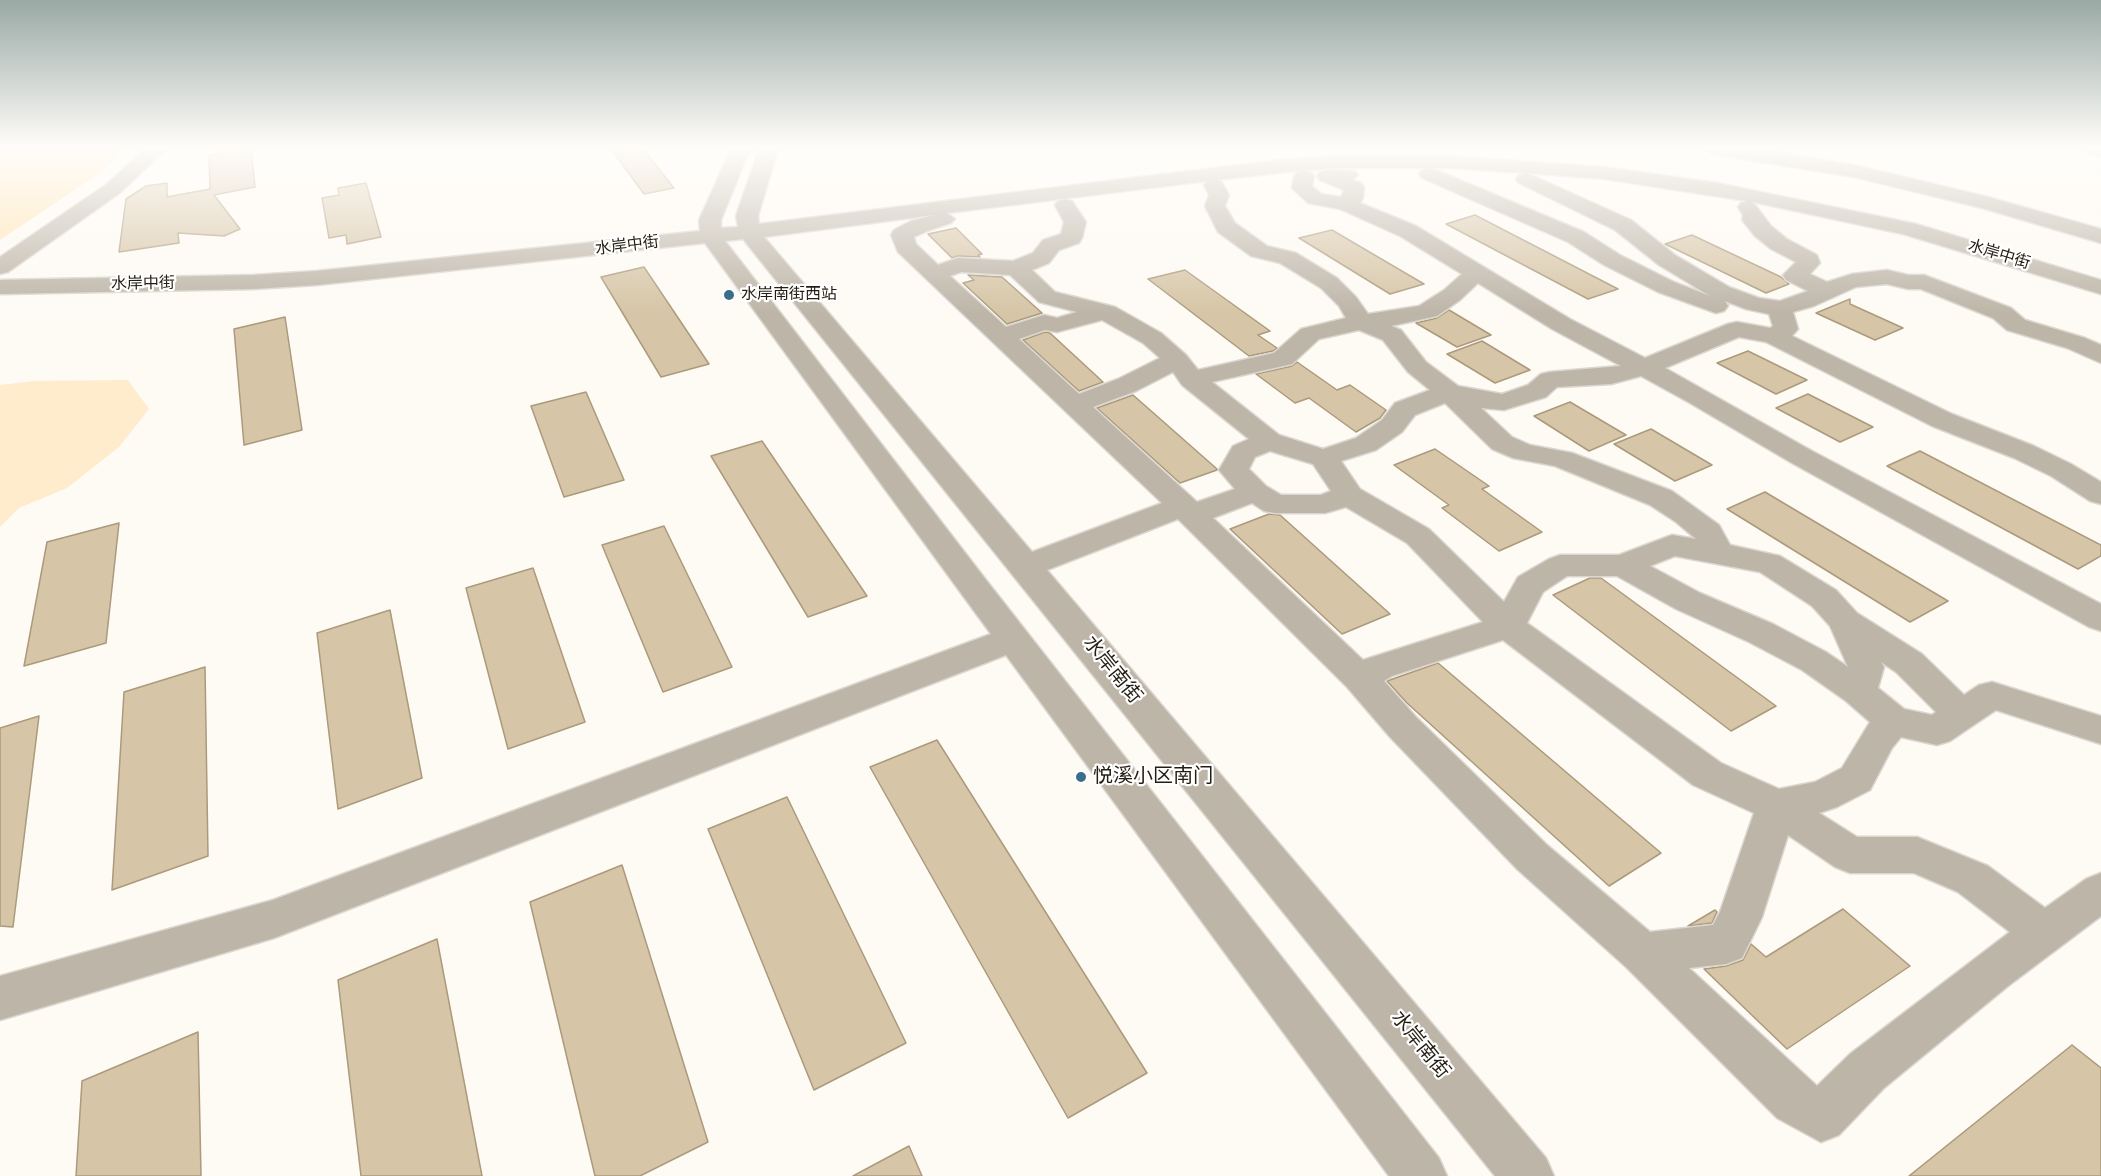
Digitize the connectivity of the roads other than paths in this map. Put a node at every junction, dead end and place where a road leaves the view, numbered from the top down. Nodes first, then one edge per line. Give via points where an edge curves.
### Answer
1 (91, 204) edge
2 (720, 204) edge
3 (754, 204) edge
4 (907, 204) edge
5 (929, 204) edge
6 (1073, 204) edge
7 (1216, 204) edge
8 (1345, 204) edge
9 (1499, 204) edge
10 (1587, 204) edge
11 (1728, 204) edge
12 (1788, 204) edge
13 (1842, 204) edge
14 (1991, 204) edge
15 (1065, 205) junction
16 (1748, 207) junction
17 (748, 224) junction
18 (711, 228) junction
19 (2101, 236) edge
20 (1922, 263) junction
21 (0, 267) edge
22 (1016, 268) junction
23 (1476, 273) junction
24 (935, 274) junction
25 (2101, 275) edge
26 (0, 276) edge
27 (0, 287) edge
28 (2101, 287) edge
29 (1826, 291) junction
30 (1754, 304) junction
31 (2101, 307) edge
32 (1106, 312) junction
33 (1730, 319) junction
34 (1361, 322) junction
35 (1780, 325) junction
36 (1002, 336) junction
37 (2101, 355) edge
38 (1644, 368) junction
39 (1184, 370) junction
40 (1449, 392) junction
41 (1074, 405) junction
42 (1269, 441) junction
43 (1323, 458) junction
44 (2101, 477) edge
45 (1255, 492) junction
46 (1348, 495) junction
47 (2101, 495) edge
48 (1187, 510) junction
49 (1718, 553) junction
50 (1623, 565) junction
51 (1027, 566) junction
52 (2101, 619) edge
53 (1845, 621) junction
54 (1508, 626) junction
55 (1013, 639) junction
56 (1360, 678) junction
57 (1859, 692) junction
58 (1961, 714) junction
59 (1893, 721) junction
60 (2101, 730) edge
61 (1777, 806) junction
62 (2101, 892) edge
63 (2046, 934) junction
64 (1642, 953) junction
65 (0, 998) edge
66 (1421, 1176) edge
67 (1528, 1176) edge

1 - 21 street
2 - 18 street
3 - 17 street
4 - 17 street, 水岸中街
5 - 17 street, 水岸中街
6 - 15 street
7 - 34 street via 1227,227 1259,251 1288,258 1329,283
8 - 23 street via 1408,231
9 - 33 street via 1576,237 1612,260
10 - 30 street via 1623,225 1667,260 1721,292
11 - 16 street
12 - 28 street, 水岸中街 via 1908,229
13 - 25 street, 水岸中街
14 - 19 street
15 - 22 street via 1075,222 1071,238 1051,245 1041,258
15 - 24 street via 952,217 902,235 906,247
16 - 20 street via 1856,232
16 - 29 street via 1763,231 1809,260 1794,275
17 - 18 street, 水岸中街
17 - 51 street, 水岸南街
18 - 26 street, 水岸中街 via 266,273
18 - 27 street, 水岸中街 via 317,278
18 - 55 street
20 - 29 street via 1908,282 1887,277 1852,281
20 - 31 street via 1998,272
20 - 37 street via 2016,325
22 - 24 street via 958,265
22 - 32 street via 1047,297
23 - 34 street via 1452,296 1428,311
23 - 38 street
24 - 36 street
29 - 35 street via 1806,301
30 - 33 street
30 - 35 street
32 - 36 street via 1057,324 1044,322
32 - 39 street via 1152,338
33 - 35 street
33 - 38 street
34 - 39 street via 1310,334 1283,359
34 - 40 street via 1392,336 1417,367
35 - 44 street
35 - 47 street via 1942,420 2024,452
36 - 41 street
38 - 40 street via 1611,376 1550,380 1538,391 1504,402
38 - 52 street
39 - 41 street
39 - 42 street
40 - 43 street via 1405,409 1392,426 1366,444
40 - 49 street via 1502,443 1523,452 1562,459 1661,498 1708,532
41 - 48 street
42 - 43 street
42 - 45 street via 1243,452 1234,470
43 - 46 street
45 - 46 street via 1275,504 1325,504
45 - 48 street
46 - 54 street via 1418,536
48 - 51 street
48 - 56 street
49 - 50 street via 1672,545
49 - 53 street via 1769,563 1824,598
50 - 54 street via 1560,566 1530,585
50 - 57 street via 1688,601 1761,633
51 - 67 street, 水岸南街
53 - 57 street via 1866,667
53 - 58 street via 1909,663
54 - 56 street via 1379,668
54 - 61 street via 1707,774
55 - 65 street via 274,919
55 - 66 street
56 - 64 street via 1532,857
57 - 59 street
58 - 59 street via 1937,731
58 - 60 street via 1992,694
59 - 61 street via 1856,779 1823,796
61 - 63 street via 1850,855 1917,855 1973,879
61 - 64 street via 1740,916 1726,944
62 - 63 street
63 - 64 street via 1992,971 1867,1071 1821,1117 1794,1101

